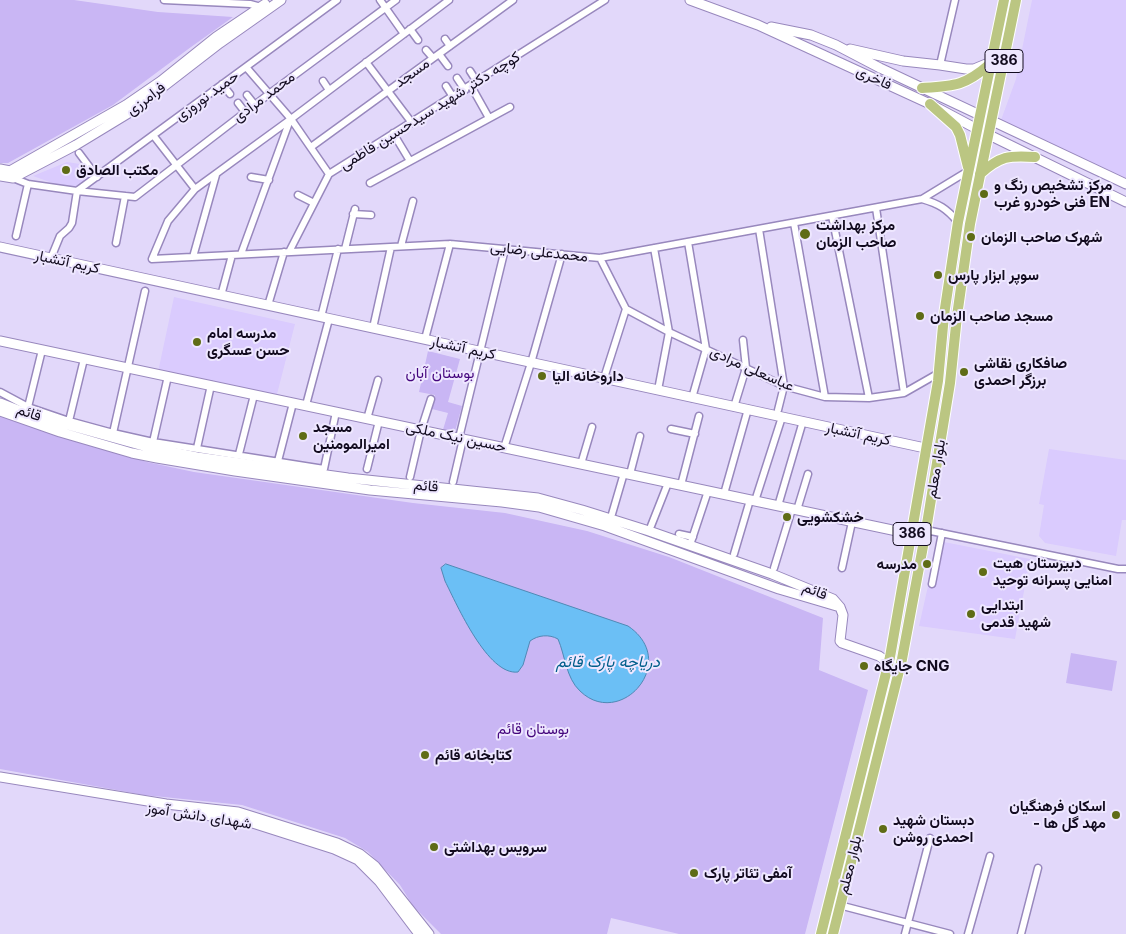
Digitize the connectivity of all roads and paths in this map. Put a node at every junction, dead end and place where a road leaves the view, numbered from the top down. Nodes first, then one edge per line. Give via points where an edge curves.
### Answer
1 (164, 0) edge
2 (271, 0) edge
3 (281, 0) edge
4 (337, 0) edge
5 (380, 0) edge
6 (396, 0) edge
7 (449, 0) edge
8 (513, 0) edge
9 (606, 0) edge
10 (690, 0) edge
11 (955, 0) edge
12 (1004, 0) edge
13 (1016, 0) edge
14 (261, 7) junction
15 (386, 7) junction
16 (758, 25) junction
17 (407, 31) junction
18 (445, 39) dead end
19 (418, 40) dead end
20 (450, 46) junction
21 (836, 46) junction
22 (426, 50) dead end
23 (439, 54) junction
24 (433, 58) junction
25 (366, 62) junction
26 (991, 63) junction
27 (940, 65) junction
28 (246, 66) junction
29 (448, 66) dead end
30 (470, 71) dead end
31 (457, 78) dead end
32 (322, 82) dead end
33 (222, 84) junction
34 (446, 86) dead end
35 (471, 86) junction
36 (922, 88) junction
37 (329, 90) junction
38 (388, 91) junction
39 (230, 94) dead end
40 (269, 94) junction
41 (247, 96) dead end
42 (453, 97) junction
43 (238, 103) dead end
44 (255, 104) junction
45 (930, 104) junction
46 (510, 107) dead end
47 (245, 112) junction
48 (980, 115) junction
49 (490, 118) junction
50 (291, 119) junction
51 (991, 121) junction
52 (412, 123) junction
53 (977, 129) junction
54 (393, 133) junction
55 (988, 135) junction
56 (153, 136) junction
57 (311, 147) junction
58 (79, 154) dead end
59 (1035, 157) junction
60 (410, 161) junction
61 (176, 165) junction
62 (0, 169) edge
63 (968, 169) junction
64 (216, 174) junction
65 (330, 174) junction
66 (980, 174) junction
67 (0, 176) edge
68 (96, 177) junction
69 (251, 177) dead end
70 (13, 178) junction
71 (269, 180) junction
72 (370, 182) dead end
73 (28, 184) junction
74 (1126, 184) edge
75 (195, 189) junction
76 (77, 191) junction
77 (298, 195) dead end
78 (125, 196) junction
79 (922, 200) junction
80 (413, 201) dead end
81 (1126, 202) edge
82 (314, 203) junction
83 (876, 208) junction
84 (370, 215) dead end
85 (832, 216) junction
86 (958, 222) junction
87 (794, 223) junction
88 (759, 229) junction
89 (16, 236) dead end
90 (688, 242) junction
91 (116, 243) dead end
92 (450, 244) junction
93 (400, 246) junction
94 (0, 247) edge
95 (392, 247) junction
96 (654, 248) junction
97 (341, 249) junction
98 (506, 249) junction
99 (286, 252) junction
100 (241, 254) junction
101 (562, 254) junction
102 (232, 255) junction
103 (193, 257) junction
104 (51, 258) junction
105 (600, 258) junction
106 (145, 291) dead end
107 (222, 292) dead end
108 (269, 302) dead end
109 (626, 309) junction
110 (325, 318) junction
111 (373, 328) junction
112 (669, 332) junction
113 (425, 340) junction
114 (743, 340) dead end
115 (0, 341) edge
116 (706, 349) junction
117 (42, 350) junction
118 (480, 352) junction
119 (84, 359) junction
120 (531, 362) junction
121 (128, 368) junction
122 (746, 368) junction
123 (939, 373) junction
124 (168, 376) junction
125 (604, 378) junction
126 (378, 380) dead end
127 (211, 386) junction
128 (784, 386) junction
129 (658, 390) junction
130 (0, 392) edge
131 (904, 393) junction
132 (254, 394) junction
133 (825, 397) junction
134 (692, 398) junction
135 (869, 398) junction
136 (430, 399) dead end
137 (0, 403) edge
138 (293, 403) junction
139 (306, 406) junction
140 (734, 406) junction
141 (28, 407) junction
142 (748, 409) junction
143 (0, 411) edge
144 (336, 412) junction
145 (780, 413) junction
146 (700, 416) dead end
147 (367, 418) junction
148 (69, 421) junction
149 (379, 421) junction
150 (802, 421) junction
151 (592, 427) dead end
152 (671, 429) dead end
153 (421, 430) junction
154 (113, 433) junction
155 (695, 434) junction
156 (640, 436) dead end
157 (461, 438) junction
158 (153, 442) junction
159 (197, 448) junction
160 (504, 448) junction
161 (925, 448) junction
162 (239, 454) junction
163 (278, 461) junction
164 (581, 464) junction
165 (367, 469) dead end
166 (627, 474) junction
167 (808, 474) dead end
168 (410, 477) dead end
169 (453, 482) dead end
170 (668, 482) junction
171 (681, 485) junction
172 (708, 491) junction
173 (724, 494) junction
174 (753, 501) junction
175 (778, 506) junction
176 (795, 510) junction
177 (612, 514) dead end
178 (852, 522) junction
179 (651, 526) dead end
180 (926, 530) junction
181 (942, 533) junction
182 (679, 534) dead end
183 (912, 534) junction
184 (734, 554) dead end
185 (774, 568) dead end
186 (842, 568) dead end
187 (1126, 569) edge
188 (932, 584) dead end
189 (840, 607) junction
190 (889, 663) junction
191 (0, 777) edge
192 (0, 783) edge
193 (930, 838) dead end
194 (990, 856) dead end
195 (1038, 868) dead end
196 (839, 905) junction
197 (908, 923) junction
198 (425, 933) edge
199 (822, 934) edge
200 (833, 934) edge
201 (905, 934) edge
202 (950, 934) edge
203 (968, 934) edge
204 (1021, 934) edge

1 - 14 street
2 - 14 main road, فرامرزی
3 - 70 main road, فرامرزی via 132,111
4 - 28 street, حمید نوروزی
5 - 15 street
6 - 15 street, محمد مرادی
7 - 17 street
8 - 20 street, مسجد
9 - 35 street, کوچه دکتر شهید سیدحسین فاطمی
10 - 16 main road, فاخری
11 - 27 street
12 - 26 main road, بلوار معلم / 386
13 - 51 main road, بلوار معلم / 386
14 - 62 main road, فرامرزی via 126,105 16,168 10,171
15 - 17 street
15 - 40 street, محمد مرادی
16 - 21 main road, فاخری via 811,35
16 - 45 main road, فاخری
17 - 19 street
17 - 25 street
18 - 20 street
20 - 23 street, مسجد
21 - 27 main road via 903,61
21 - 36 main road, فاخری
22 - 24 street
23 - 24 street, مسجد
23 - 29 street
24 - 38 street, مسجد
25 - 37 street
25 - 38 street
26 - 27 main road via 966,70
26 - 36 main road via 960,84
26 - 48 main road, بلوار معلم / 386
28 - 33 street, حمید نوروزی
28 - 40 street
30 - 35 street
31 - 35 street
32 - 37 street
33 - 39 street
33 - 56 street, حمید نوروزی
34 - 42 street
35 - 42 street, کوچه دکتر شهید سیدحسین فاطمی
35 - 49 street
36 - 48 main road, فاخری
37 - 50 street
38 - 52 street
38 - 57 street, مسجد
40 - 44 street, محمد مرادی
40 - 50 street
41 - 44 street
42 - 52 street, کوچه دکتر شهید سیدحسین فاطمی
43 - 47 street
44 - 47 street, محمد مرادی
45 - 53 main road, فاخری
45 - 63 main road via 956,127
46 - 49 street
47 - 61 street, محمد مرادی
48 - 51 main road, فاخری
48 - 53 main road, بلوار معلم / 386
49 - 60 street
50 - 57 street
50 - 64 street
50 - 71 street
51 - 55 main road, بلوار معلم / 386
51 - 74 main road, فاخری
52 - 54 street, کوچه دکتر شهید سیدحسین فاطمی
53 - 55 main road, فاخری
53 - 63 main road, بلوار معلم / 386
54 - 60 street
54 - 65 street, کوچه دکتر شهید سیدحسین فاطمی
55 - 59 main road, فاخری
55 - 66 main road, بلوار معلم / 386
56 - 61 street
56 - 68 street, حمید نوروزی
57 - 65 street
58 - 68 street
59 - 66 main road via 1008,156 990,164
59 - 81 main road, فاخری
60 - 72 street
61 - 75 street
61 - 78 street, محمد مرادی via 135,197
63 - 79 street
63 - 86 main road, بلوار معلم / 386
64 - 75 street
64 - 103 street
65 - 82 street, کوچه دکتر شهید سیدحسین فاطمی
66 - 180 main road, بلوار معلم / 386
67 - 70 main road
68 - 76 street, حمید نوروزی
69 - 71 street
70 - 73 street
71 - 100 street
73 - 76 street
73 - 89 street
75 - 103 street, محمدعلی رضایی via 168,222 152,259
76 - 78 street
76 - 104 street via 72,223 60,236
77 - 82 street
78 - 91 street
79 - 83 street, محمدعلی رضایی
79 - 86 street via 939,204
80 - 93 street
82 - 99 street, کوچه دکتر شهید سیدحسین فاطمی
83 - 85 street, محمدعلی رضایی
83 - 131 street
84 - 97 street via 354,211
85 - 87 street, محمدعلی رضایی
85 - 135 street
86 - 123 main road, بلوار معلم / 386
87 - 88 street, محمدعلی رضایی
87 - 133 street
88 - 90 street, محمدعلی رضایی
88 - 128 street
90 - 96 street, محمدعلی رضایی
90 - 116 street
92 - 93 street, محمدعلی رضایی
92 - 98 street, محمدعلی رضایی
92 - 113 street
93 - 95 street, محمدعلی رضایی
94 - 104 main road, کریم آتشبار
95 - 97 street, محمدعلی رضایی
95 - 111 street
96 - 105 street, محمدعلی رضایی
96 - 112 street
97 - 99 street, محمدعلی رضایی
97 - 110 street
98 - 101 street, محمدعلی رضایی
98 - 118 street
99 - 100 street, محمدعلی رضایی
99 - 108 street, کوچه دکتر شهید سیدحسین فاطمی
100 - 102 street, محمدعلی رضایی
101 - 105 street, محمدعلی رضایی
101 - 120 street
102 - 103 street, محمدعلی رضایی
102 - 107 street
104 - 110 main road, کریم آتشبار
105 - 109 street
106 - 121 street
109 - 112 street, عباسعلی مرادی
109 - 125 street
110 - 111 main road, کریم آتشبار
110 - 139 street
111 - 113 main road, کریم آتشبار
112 - 116 street, عباسعلی مرادی
112 - 129 street
113 - 118 main road, کریم آتشبار
114 - 122 street
115 - 117 main road, حسین نیک ملکی
116 - 122 street, عباسعلی مرادی
116 - 134 street
117 - 119 main road, حسین نیک ملکی
117 - 141 street
118 - 120 main road, کریم آتشبار
118 - 157 street
119 - 121 main road, حسین نیک ملکی
119 - 148 street
120 - 125 main road, کریم آتشبار
120 - 160 street
121 - 124 main road, حسین نیک ملکی
121 - 154 street
122 - 128 street, عباسعلی مرادی
122 - 140 street
123 - 131 street, عباسعلی مرادی
123 - 161 main road, بلوار معلم / 386
124 - 127 main road, حسین نیک ملکی
124 - 158 street
125 - 129 main road, کریم آتشبار
126 - 147 street
127 - 132 main road, حسین نیک ملکی
127 - 159 street
128 - 133 street, عباسعلی مرادی
128 - 145 street
129 - 134 main road, کریم آتشبار
130 - 141 street
131 - 135 street, عباسعلی مرادی
132 - 138 main road, حسین نیک ملکی
132 - 162 street
133 - 135 street, عباسعلی مرادی
134 - 140 main road, کریم آتشبار
136 - 153 street
137 - 189 main road, قائم via 147,448 197,457 348,478 538,498 618,521 772,574 833,598
138 - 139 main road, حسین نیک ملکی
138 - 163 street
139 - 144 main road, حسین نیک ملکی
140 - 142 main road, کریم آتشبار
141 - 148 street
142 - 145 main road, کریم آتشبار
142 - 173 street
143 - 189 main road, قائم via 60,432 157,458 370,490 539,507 606,526 779,589
144 - 147 main road, حسین نیک ملکی
144 - 163 street via 324,469
145 - 150 main road, کریم آتشبار
145 - 174 street
146 - 155 street
147 - 149 main road, حسین نیک ملکی
148 - 154 street
149 - 153 main road, حسین نیک ملکی
149 - 165 street
150 - 161 main road, کریم آتشبار
150 - 175 street
151 - 164 street
152 - 155 street
153 - 157 main road, حسین نیک ملکی
153 - 168 street
154 - 158 street
155 - 171 street
156 - 166 street
157 - 160 main road, حسین نیک ملکی
157 - 169 street
158 - 159 street
159 - 162 street
160 - 164 main road, حسین نیک ملکی
161 - 183 main road, بلوار معلم / 386
162 - 163 street
164 - 166 main road, حسین نیک ملکی
166 - 170 main road, حسین نیک ملکی
166 - 177 street
167 - 176 street
170 - 171 main road, حسین نیک ملکی
170 - 179 street
171 - 172 main road, حسین نیک ملکی
172 - 173 main road, حسین نیک ملکی
172 - 182 street via 692,539
173 - 174 main road, حسین نیک ملکی
174 - 175 main road, حسین نیک ملکی
174 - 184 street
175 - 176 main road, حسین نیک ملکی
176 - 178 main road, حسین نیک ملکی
176 - 185 street
178 - 183 main road, حسین نیک ملکی
178 - 186 street
180 - 181 street
180 - 196 main road, بلوار معلم / 386 via 902,660
181 - 187 street
181 - 188 street
183 - 190 main road, بلوار معلم / 386
189 - 190 main road, قائم via 843,615 840,641
190 - 199 main road, بلوار معلم / 386
191 - 198 main road via 166,804 238,812 337,843 375,866
192 - 198 main road, شهدای دانش آموز via 240,819 334,849 358,860 370,871
193 - 197 street
194 - 203 street
195 - 204 street
196 - 197 street
196 - 200 main road, بلوار معلم / 386
197 - 201 street
197 - 202 street

